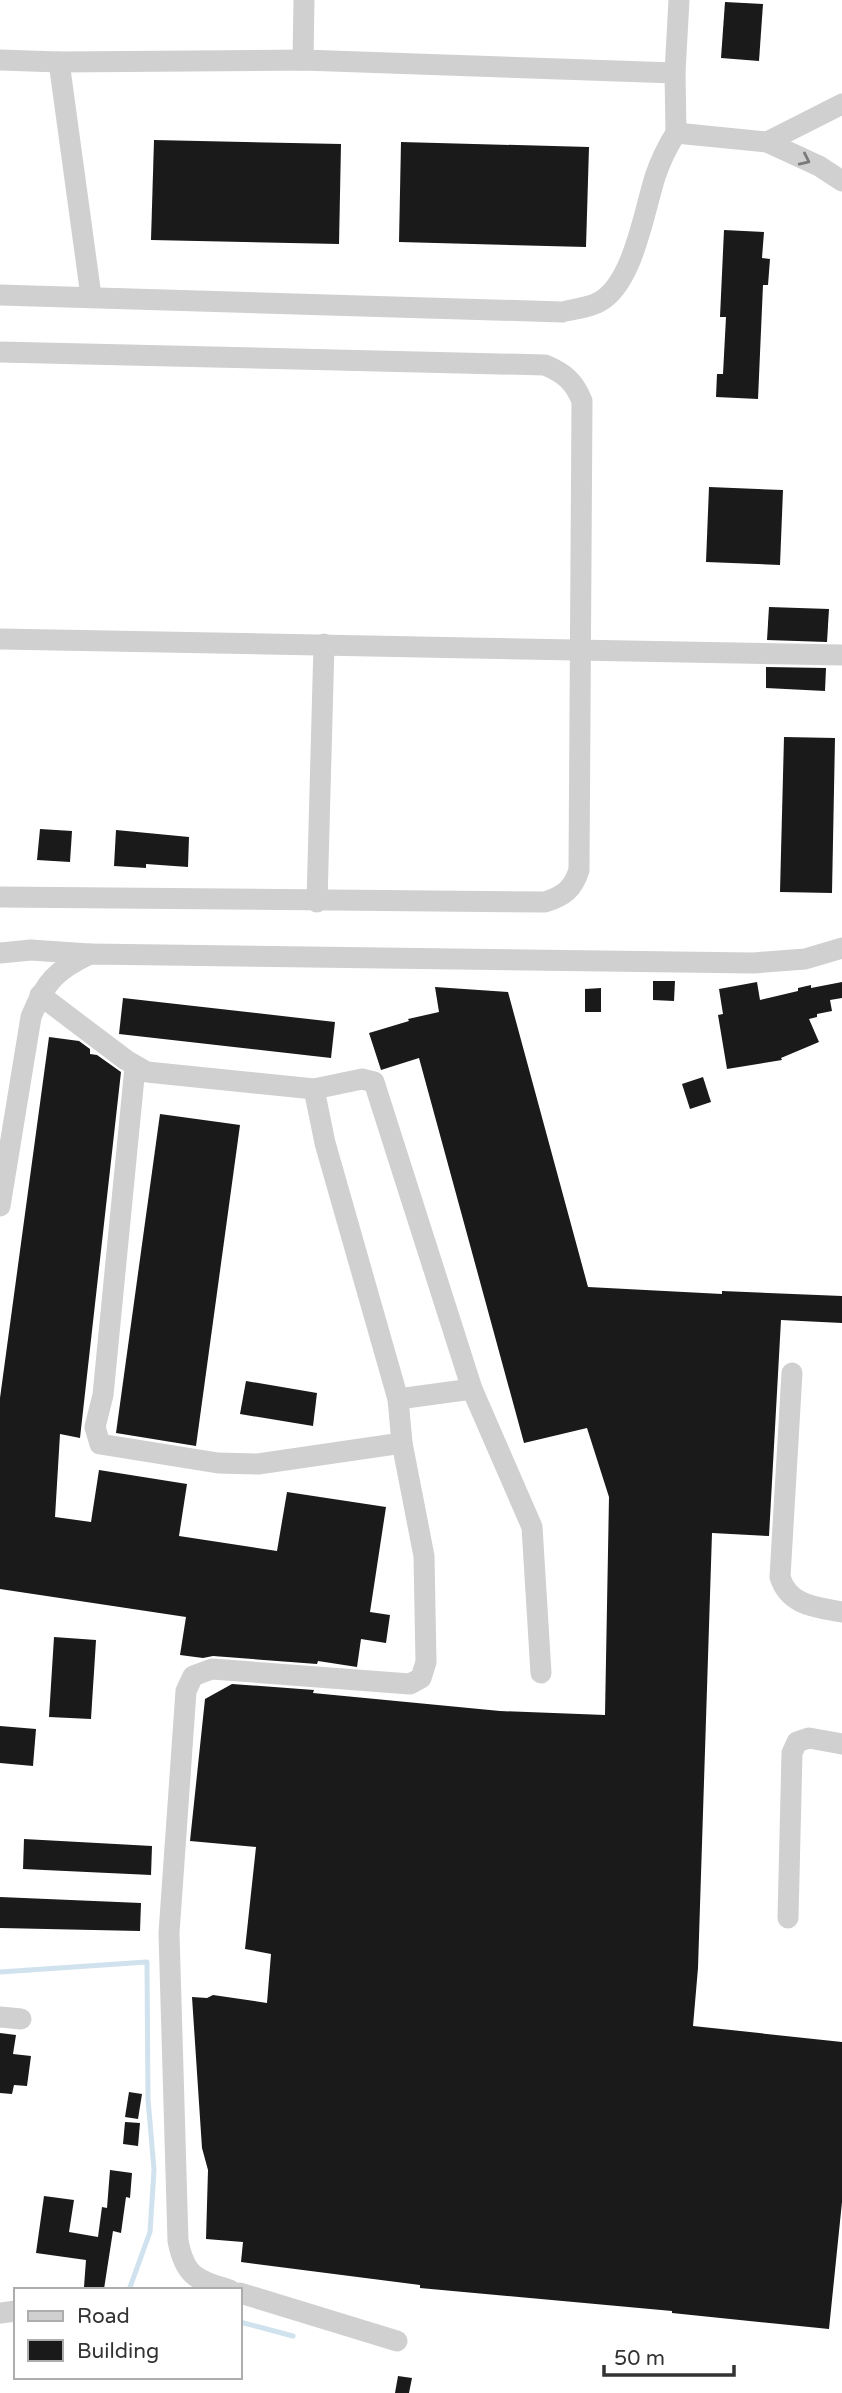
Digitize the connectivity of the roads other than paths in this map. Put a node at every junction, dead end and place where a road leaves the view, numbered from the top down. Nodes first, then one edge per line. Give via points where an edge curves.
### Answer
1 (304, 0) edge
2 (679, 0) edge
3 (0, 60) edge
4 (303, 60) junction
5 (60, 62) junction
6 (675, 74) junction
7 (842, 104) edge
8 (676, 134) junction
9 (767, 142) junction
10 (842, 181) edge
11 (0, 295) edge
12 (91, 296) junction
13 (0, 352) edge
14 (0, 639) edge
15 (324, 644) junction
16 (580, 650) junction
17 (842, 655) edge
18 (0, 897) edge
19 (317, 902) junction
20 (842, 948) edge
21 (0, 953) edge
22 (90, 954) junction
23 (40, 995) junction
24 (135, 1067) junction
25 (314, 1089) junction
26 (0, 1206) edge
27 (792, 1373) dead end
28 (472, 1390) junction
29 (398, 1399) junction
30 (402, 1443) junction
31 (842, 1612) edge
32 (541, 1673) dead end
33 (842, 1744) edge
34 (788, 1918) dead end
35 (224, 2288) edge
36 (242, 2294) edge
37 (397, 2341) dead end

1 - 4 street
2 - 6 street
3 - 5 street
4 - 5 street
4 - 6 street
5 - 12 street
6 - 8 street
7 - 9 street
8 - 9 street
8 - 12 street via 656,175 629,262 617,287 599,302 562,312
9 -> 10 street
11 - 12 street
13 - 16 street via 545,365 563,373 582,401
14 - 15 street
15 - 16 street
15 - 19 street
16 - 17 street
16 - 19 street via 579,870 575,884 562,897 545,902
18 - 19 street
20 - 22 street via 805,959 754,963
21 - 22 street
22 - 23 street via 65,966
23 - 24 street
23 - 26 street via 31,1017
24 - 25 street
24 - 30 street via 103,1395 95,1427 100,1444 218,1463 258,1464
25 - 28 street via 362,1079 374,1082
25 - 29 street via 325,1143
27 - 31 street via 780,1577 794,1599
28 - 29 street
28 - 32 street via 532,1527
29 - 30 street
30 - 35 street via 424,1556 426,1662 421,1678 410,1684 212,1670 194,1676 186,1691 169,1933 178,2241 188,2270 199,2280
33 - 34 street via 809,1738 797,1742 792,1753
36 - 37 street

